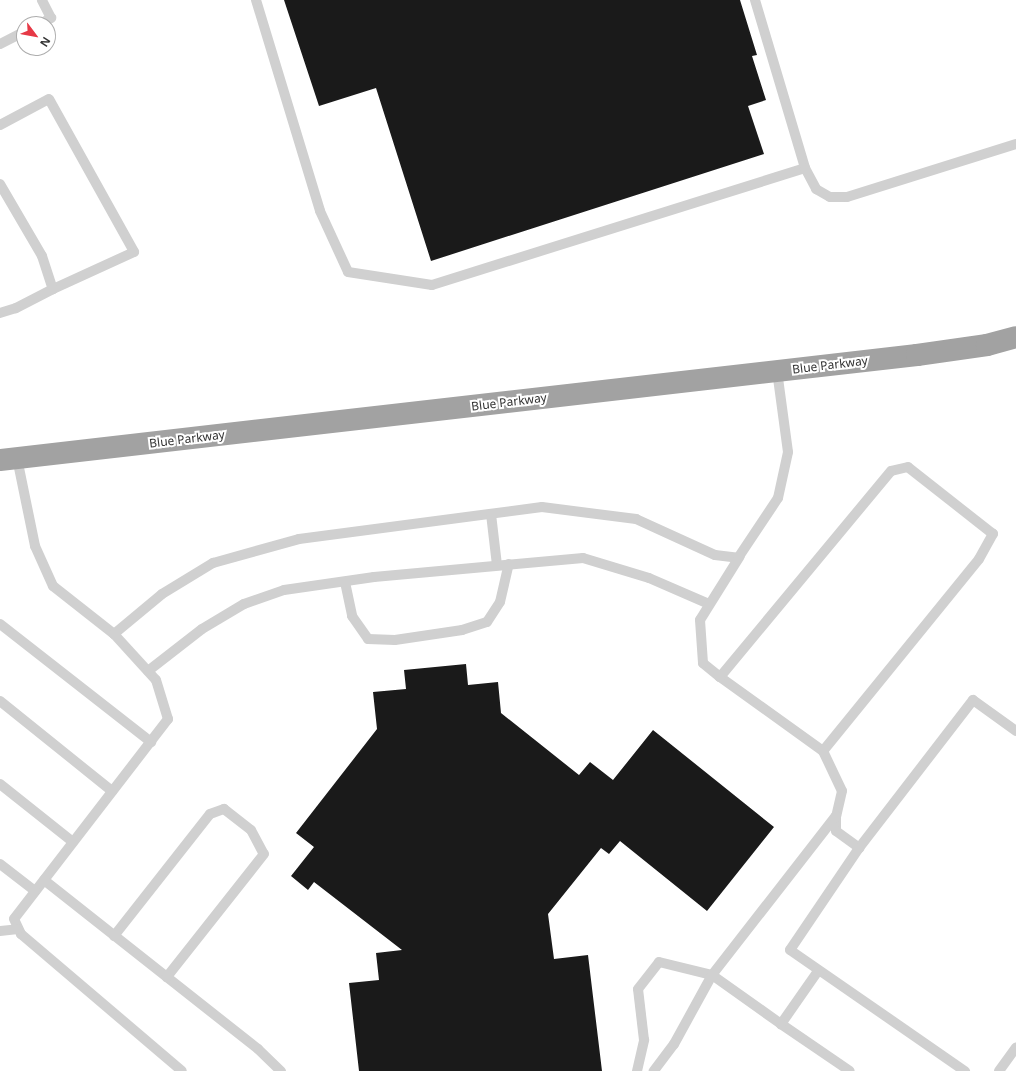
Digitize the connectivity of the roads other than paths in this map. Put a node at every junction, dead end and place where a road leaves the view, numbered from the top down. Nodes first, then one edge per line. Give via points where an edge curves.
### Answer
1 (42, 0) edge
2 (256, 0) edge
3 (755, 0) edge
4 (50, 16) edge
5 (16, 36) edge
6 (0, 44) edge
7 (0, 125) edge
8 (1016, 144) edge
9 (804, 168) junction
10 (0, 184) edge
11 (53, 289) junction
12 (0, 313) edge
13 (1016, 337) edge
14 (777, 371) junction
15 (8, 459) edge
16 (491, 514) junction
17 (740, 556) junction
18 (509, 564) junction
19 (497, 565) junction
20 (345, 582) junction
21 (709, 604) junction
22 (0, 624) edge
23 (114, 634) junction
24 (148, 671) junction
25 (720, 677) junction
26 (0, 701) edge
27 (1016, 731) edge
28 (150, 742) junction
29 (823, 751) junction
30 (0, 784) edge
31 (112, 791) junction
32 (836, 816) junction
33 (73, 842) junction
34 (859, 848) junction
35 (0, 864) edge
36 (44, 880) junction
37 (35, 892) junction
38 (18, 929) junction
39 (0, 931) edge
40 (114, 936) junction
41 (818, 971) junction
42 (712, 975) junction
43 (167, 977) junction
44 (781, 1024) junction
45 (1016, 1048) edge
46 (182, 1071) edge
47 (280, 1071) edge
48 (638, 1071) edge
49 (654, 1071) edge
50 (850, 1071) edge
51 (965, 1071) edge
52 (999, 1071) edge

1 - 4 lane
2 - 9 lane via 320,212 348,272 432,285
3 - 9 lane
5 - 6 lane
7 - 11 lane via 49,99 134,252
8 - 9 lane via 847,198 830,197 816,189
10 - 11 lane via 42,256
11 - 12 lane via 16,308
13 - 14 highway, Blue Parkway via 987,345
14 - 15 highway, Blue Parkway
14 - 17 lane via 788,452 778,498
15 - 23 lane via 35,546 53,586
16 - 17 lane via 542,507 636,519 716,555
16 - 19 lane
16 - 23 lane via 299,539 213,563 162,594
17 - 21 lane
18 - 19 lane
18 - 20 lane via 500,602 487,622 462,630 394,640 368,639 352,616
18 - 21 lane via 583,558 649,578
19 - 20 lane
20 - 24 lane via 284,590 244,604 202,629
21 - 25 lane via 700,620 703,663
22 - 28 lane
23 - 24 lane
24 - 28 lane via 156,680 168,719
25 - 29 lane
25 - 29 lane via 891,471 908,467 993,534 979,559
26 - 31 lane
27 - 34 lane via 973,700
28 - 31 lane
29 - 32 lane via 842,791
30 - 33 lane
31 - 33 lane
32 - 34 lane via 836,831
32 - 42 lane
33 - 36 lane
34 - 41 lane via 790,950
35 - 37 lane
36 - 37 lane
36 - 40 lane
37 - 38 lane via 14,919
38 - 39 lane
38 - 46 lane
40 - 43 lane
40 - 43 lane via 210,814 224,809 251,830 264,854
41 - 44 lane
41 - 51 lane
42 - 44 lane
42 - 48 lane via 658,962 638,989 644,1040
42 - 49 lane via 674,1044
43 - 47 lane
44 - 50 lane
45 - 52 lane

